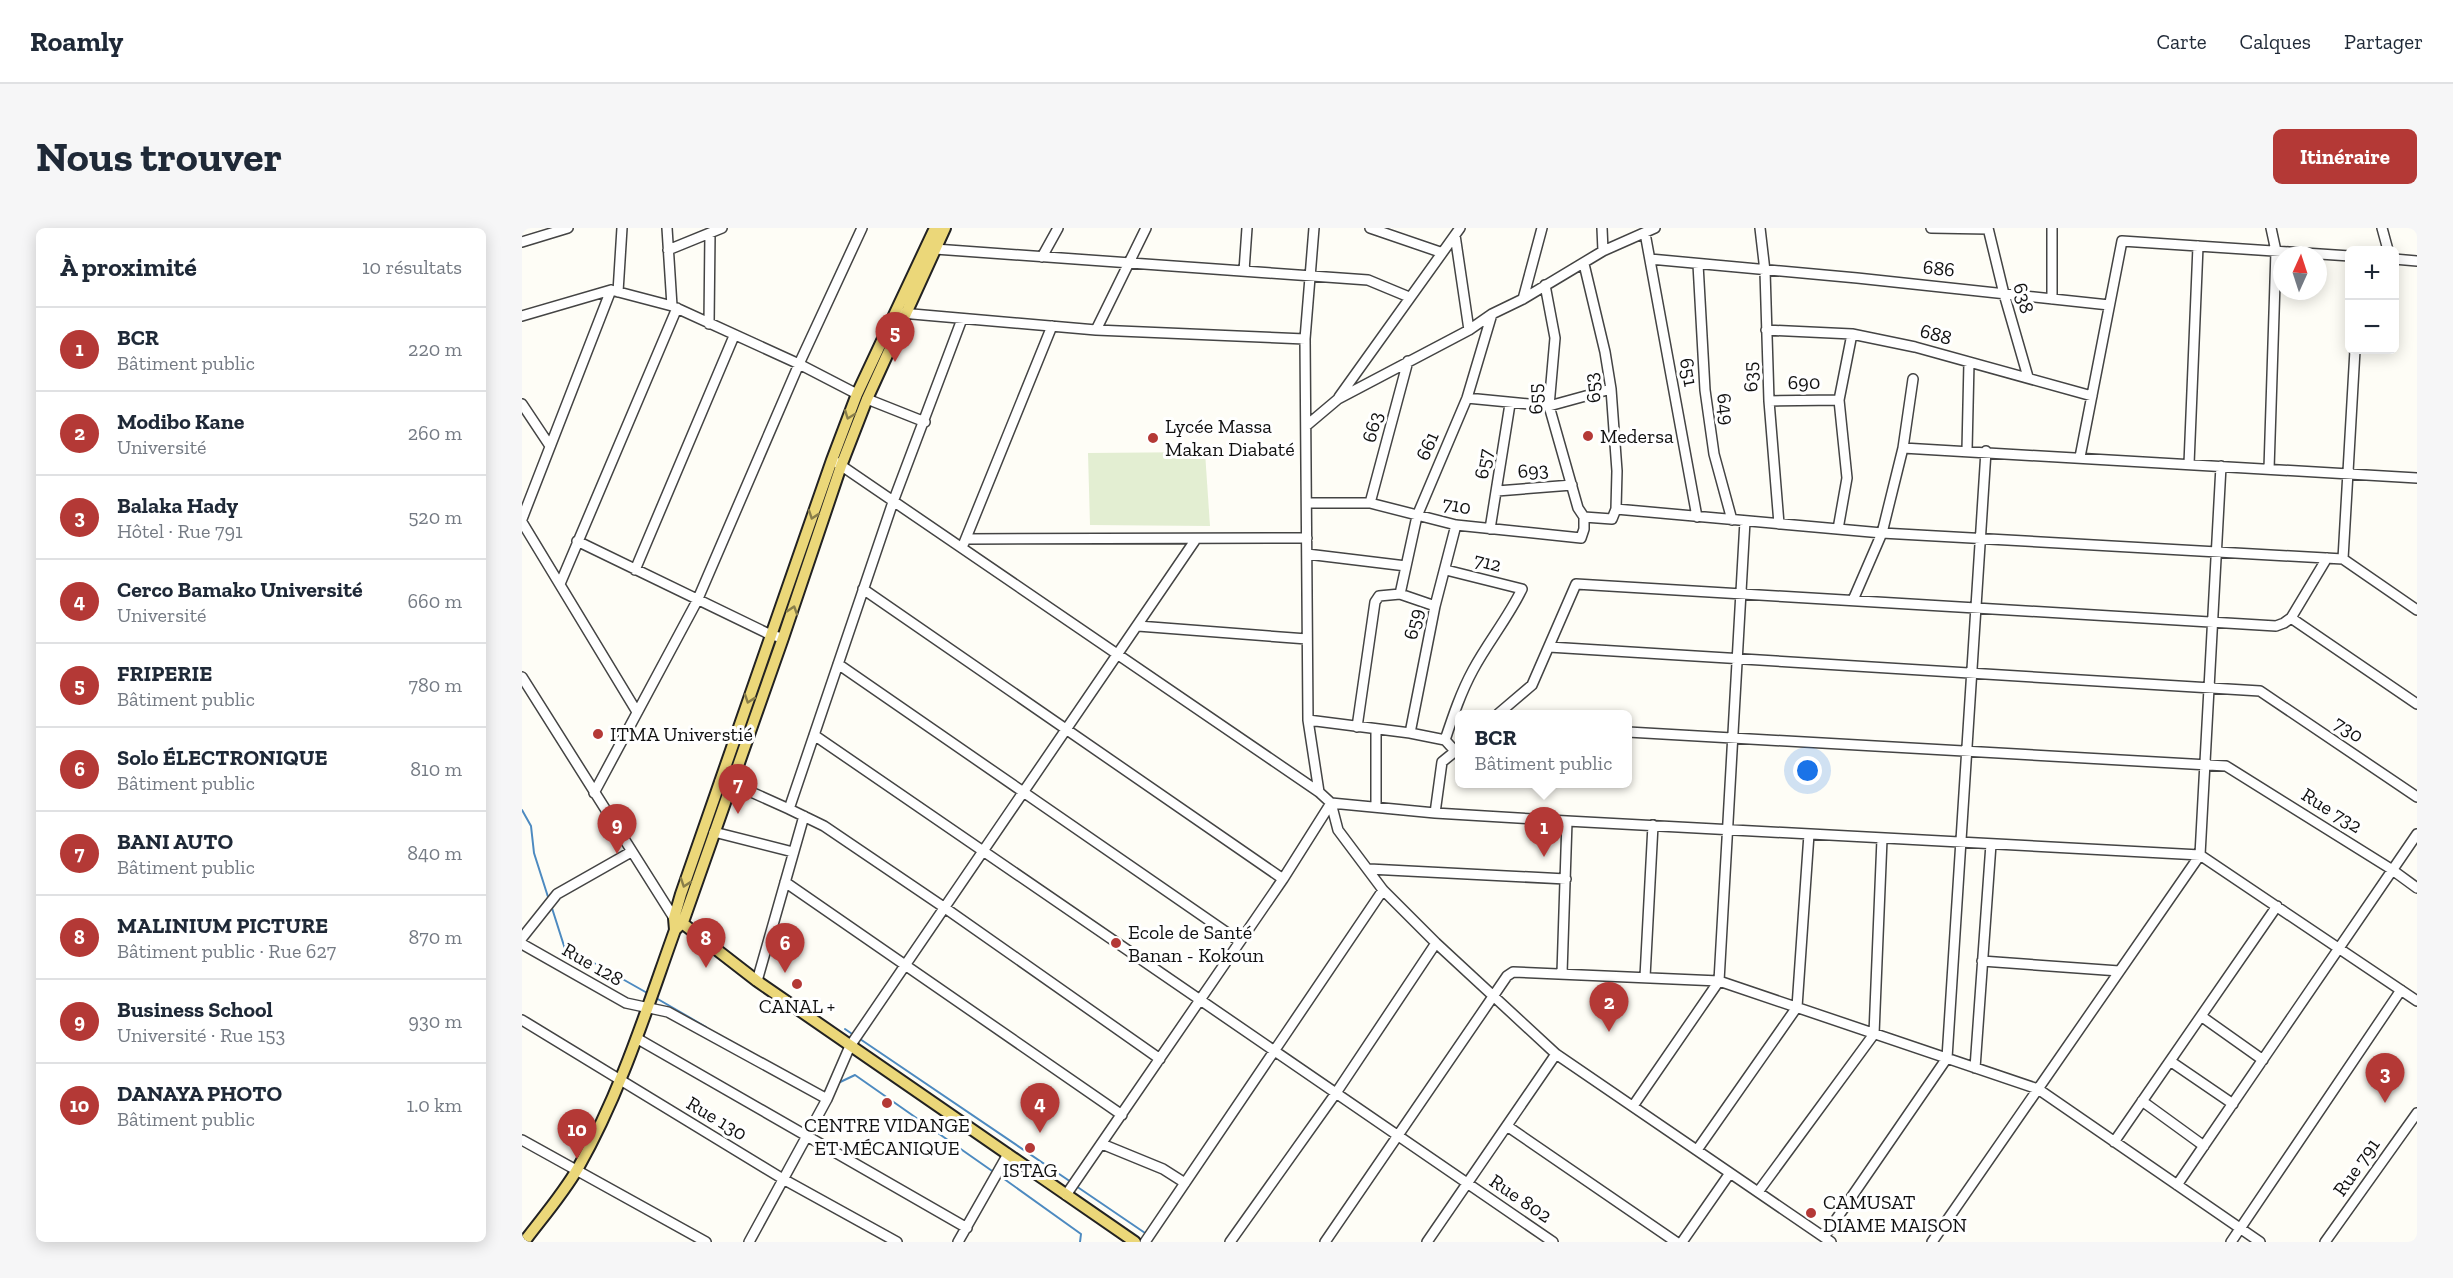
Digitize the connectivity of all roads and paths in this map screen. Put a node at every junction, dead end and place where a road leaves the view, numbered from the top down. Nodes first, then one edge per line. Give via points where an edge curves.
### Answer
1 (533, 228) edge
2 (568, 228) edge
3 (622, 228) edge
4 (667, 228) edge
5 (722, 228) edge
6 (862, 228) edge
7 (935, 228) edge
8 (945, 228) edge
9 (1058, 228) edge
10 (1146, 228) edge
11 (1247, 228) edge
12 (1314, 228) edge
13 (1370, 228) edge
14 (1542, 228) edge
15 (1602, 228) edge
16 (1655, 228) edge
17 (1760, 228) edge
18 (1931, 228) edge
19 (1988, 228) edge
20 (2052, 228) edge
21 (2271, 228) edge
22 (2382, 228) edge
23 (1457, 231) edge
24 (710, 233) junction
25 (1646, 233) junction
26 (533, 238) junction
27 (522, 242) edge
28 (2198, 246) junction
29 (2275, 246) edge
30 (2387, 246) edge
31 (935, 249) junction
32 (668, 250) junction
33 (1603, 251) junction
34 (2273, 251) edge
35 (1440, 252) junction
36 (2327, 254) edge
37 (2345, 256) edge
38 (1042, 257) junction
39 (2399, 259) edge
40 (1650, 260) junction
41 (2417, 261) edge
42 (1128, 263) junction
43 (1584, 264) junction
44 (1698, 264) junction
45 (1244, 271) junction
46 (1765, 271) junction
47 (1310, 276) junction
48 (1545, 285) junction
49 (615, 291) junction
50 (2004, 294) junction
51 (1409, 297) junction
52 (1523, 299) junction
53 (2052, 299) junction
54 (2275, 300) edge
55 (2109, 305) junction
56 (674, 307) junction
57 (900, 313) junction
58 (1492, 314) junction
59 (522, 316) edge
60 (962, 319) junction
61 (709, 324) junction
62 (1052, 326) junction
63 (1096, 330) junction
64 (1469, 330) junction
65 (1766, 330) junction
66 (1852, 334) junction
67 (734, 336) junction
68 (1305, 339) junction
69 (2355, 354) edge
70 (1408, 361) junction
71 (1969, 362) junction
72 (799, 364) junction
73 (2028, 377) junction
74 (1913, 379) dead end
75 (1611, 389) junction
76 (2092, 396) junction
77 (862, 397) junction
78 (1467, 398) junction
79 (1338, 399) junction
80 (1839, 400) junction
81 (1769, 401) junction
82 (522, 404) edge
83 (1510, 404) junction
84 (1549, 406) junction
85 (925, 422) junction
86 (1306, 426) junction
87 (550, 446) junction
88 (1903, 448) junction
89 (1967, 450) junction
90 (1986, 452) junction
91 (2080, 457) junction
92 (837, 463) junction
93 (2189, 464) junction
94 (2221, 466) junction
95 (2270, 469) junction
96 (2348, 474) junction
97 (2417, 478) edge
98 (1572, 485) junction
99 (1497, 491) junction
100 (893, 502) junction
101 (1306, 503) junction
102 (1370, 503) junction
103 (1616, 510) junction
104 (1417, 516) junction
105 (1584, 517) junction
106 (1697, 517) junction
107 (522, 520) edge
108 (1732, 520) junction
109 (1746, 521) junction
110 (1779, 524) junction
111 (1456, 525) junction
112 (1490, 529) junction
113 (1838, 530) junction
114 (1882, 533) junction
115 (1196, 538) junction
116 (1307, 538) junction
117 (1980, 539) junction
118 (578, 541) junction
119 (963, 544) junction
120 (2216, 552) junction
121 (1307, 554) junction
122 (2327, 558) junction
123 (2343, 559) junction
124 (1406, 566) junction
125 (635, 570) junction
126 (1446, 570) junction
127 (560, 584) junction
128 (863, 589) junction
129 (1401, 594) junction
130 (1742, 594) junction
131 (1853, 600) junction
132 (697, 601) junction
133 (1435, 606) junction
134 (1976, 608) junction
135 (2417, 610) edge
136 (2291, 618) junction
137 (2213, 621) junction
138 (1138, 626) junction
139 (771, 635) junction
140 (783, 638) junction
141 (1307, 639) junction
142 (1549, 647) junction
143 (1118, 655) junction
144 (1738, 659) junction
145 (838, 664) junction
146 (1972, 673) junction
147 (522, 677) edge
148 (2209, 688) junction
149 (2417, 704) edge
150 (1503, 710) edge
151 (637, 712) junction
152 (1308, 720) junction
153 (1357, 727) junction
154 (1376, 729) junction
155 (1067, 730) junction
156 (1632, 732) edge
157 (1410, 733) junction
158 (814, 735) junction
159 (1733, 738) junction
160 (1445, 740) junction
161 (1455, 747) edge
162 (1967, 751) junction
163 (1455, 752) edge
164 (2205, 764) junction
165 (726, 782) junction
166 (1024, 792) junction
167 (1319, 792) junction
168 (594, 793) junction
169 (2417, 797) edge
170 (1331, 803) junction
171 (1376, 807) junction
172 (789, 808) junction
173 (1435, 813) junction
174 (804, 816) junction
175 (1567, 821) junction
176 (1653, 825) junction
177 (1728, 829) junction
178 (714, 832) junction
179 (1809, 834) junction
180 (2417, 834) edge
181 (1882, 839) junction
182 (1961, 842) junction
183 (1991, 844) junction
184 (984, 851) junction
185 (631, 852) junction
186 (793, 852) junction
187 (2200, 855) junction
188 (1368, 869) junction
189 (2391, 869) junction
190 (1283, 879) junction
191 (1566, 879) junction
192 (785, 882) junction
193 (2417, 888) edge
194 (1383, 890) junction
195 (2277, 906) junction
196 (945, 908) junction
197 (677, 923) junction
198 (522, 938) edge
199 (1239, 941) junction
200 (1436, 943) junction
201 (522, 944) edge
202 (2340, 948) junction
203 (1982, 961) junction
204 (906, 966) junction
205 (2120, 971) junction
206 (1562, 973) junction
207 (1646, 977) junction
208 (757, 981) junction
209 (1719, 981) junction
210 (2402, 990) junction
211 (1493, 996) junction
212 (1201, 1000) junction
213 (2417, 1001) edge
214 (650, 1002) junction
215 (1797, 1007) junction
216 (2201, 1016) junction
217 (522, 1020) edge
218 (1874, 1034) junction
219 (638, 1039) junction
220 (850, 1046) junction
221 (1274, 1050) junction
222 (1556, 1054) junction
223 (1160, 1059) junction
224 (1947, 1059) junction
225 (2264, 1060) junction
226 (2169, 1061) junction
227 (1975, 1068) junction
228 (621, 1082) junction
229 (2038, 1089) junction
230 (1336, 1093) junction
231 (827, 1100) junction
232 (2142, 1101) junction
233 (2233, 1104) junction
234 (1633, 1106) junction
235 (2417, 1113) edge
236 (1122, 1115) junction
237 (1507, 1126) junction
238 (1398, 1135) junction
239 (807, 1137) junction
240 (522, 1140) edge
241 (2114, 1142) junction
242 (1102, 1144) junction
243 (2204, 1146) junction
244 (1697, 1150) junction
245 (1008, 1154) junction
246 (576, 1170) junction
247 (1730, 1173) junction
248 (783, 1179) junction
249 (1185, 1183) junction
250 (1467, 1183) junction
251 (2178, 1185) junction
252 (1758, 1192) junction
253 (1066, 1195) junction
254 (967, 1228) junction
255 (2241, 1229) junction
256 (1828, 1240) edge
257 (524, 1242) edge
258 (706, 1242) edge
259 (749, 1242) edge
260 (897, 1242) edge
261 (958, 1242) edge
262 (1135, 1242) edge
263 (1145, 1242) edge
264 (1230, 1242) edge
265 (1324, 1242) edge
266 (1428, 1242) edge
267 (1553, 1242) edge
268 (1676, 1242) edge
269 (1682, 1242) edge
270 (1932, 1242) edge
271 (2231, 1242) edge
272 (2260, 1242) edge
273 (2325, 1242) edge

1 - 26 street
2 - 26 street
3 - 49 street
4 - 32 street
5 - 24 street
6 - 72 street
7 - 57 main road
8 - 31 main road
9 - 38 street
10 - 42 street
11 - 45 street
12 - 47 street
13 - 35 street
14 - 52 street
15 - 33 street
16 - 25 street
17 - 46 street, 635
18 - 19 street
19 - 50 street, 638
20 - 53 street
21 - 29 street
22 - 30 street
23 - 35 street
23 - 64 street
24 - 32 street
24 - 61 street
25 - 33 street
25 - 40 street, 651
26 - 27 street
28 - 34 street
28 - 55 street via 2122,241
28 - 93 street
31 - 38 street
31 - 57 main road
32 - 56 street
33 - 43 street
35 - 51 street
36 - 37 street
38 - 42 street
39 - 41 street
40 - 44 street, 686
40 - 106 street, 651
42 - 45 street
42 - 63 street
43 - 48 street
43 - 75 street, 653
44 - 46 street, 686
44 - 108 street, 649 via 1708,411 1714,454
45 - 47 street
46 - 50 street, 686
46 - 65 street, 635
47 - 51 street via 1368,280
47 - 68 street
48 - 52 street
48 - 84 street, 655 via 1555,338
49 - 56 street
49 - 59 street
49 - 87 street
50 - 53 street, 686
50 - 73 street, 638
51 - 79 street
52 - 58 street
53 - 55 street, 686
54 - 95 street
55 - 76 street
56 - 61 street
56 - 118 street
57 - 60 street
57 - 77 main road
58 - 64 street
58 - 78 street, 661
60 - 62 street
60 - 85 street
61 - 67 street
62 - 63 street
62 - 119 street
63 - 68 street
64 - 70 street
65 - 66 street, 688
65 - 81 street, 635
66 - 71 street, 688
66 - 80 street
67 - 72 street
67 - 125 street
68 - 86 street
69 - 96 street
70 - 79 street
70 - 102 street, 663
71 - 73 street, 688
71 - 89 street
72 - 77 street
72 - 132 street
73 - 76 street, 688
74 - 88 street
75 - 84 street
75 - 103 street, 653
76 - 91 street
77 - 85 street
77 - 92 main road
78 - 83 street
78 - 104 street, 661
79 - 86 street
80 - 81 street, 690
80 - 113 street via 1847,478
81 - 110 street, 635
82 - 87 street
83 - 84 street
83 - 99 street, 657
84 - 98 street, 655
85 - 100 street
86 - 101 street
87 - 107 street
88 - 89 street
88 - 114 street
89 - 90 street
90 - 91 street
90 - 117 street
91 - 93 street
92 - 100 street
92 -> 139 main road
140 -> 92 main road
93 - 94 street
94 - 95 street
94 - 120 street
95 - 96 street
96 - 97 street
96 - 123 street
98 - 99 street, 693
98 - 105 street, 655
99 - 112 street, 657
100 - 119 street
100 - 128 street
101 - 102 street, 710
101 - 116 street
102 - 104 street, 710
103 - 105 street via 1612,519
103 - 106 street
104 - 111 street, 710
104 - 124 street, 661
105 - 112 street, 710 via 1581,538
106 - 108 street
107 - 127 street
108 - 109 street
109 - 110 street
109 - 130 street
110 - 113 street
111 - 112 street, 710
111 - 126 street, 659
113 - 114 street
114 - 117 street
114 - 131 street
115 - 116 street
115 - 119 street
115 - 138 street
116 - 121 street
117 - 120 street
117 - 134 street
118 - 125 street
118 - 127 street
119 - 143 street
120 - 122 street
120 - 137 street
121 - 124 street
121 - 141 street
122 - 123 street
122 - 136 street
123 - 135 street
124 - 129 street, 661
125 - 132 street
126 - 133 street, 659
126 - 160 street, 712 via 1522,589 1472,671
127 - 151 street
128 - 145 street
128 - 155 street
129 - 133 street
129 - 153 street via 1379,596 1375,602
130 - 131 street
130 - 142 street via 1576,584
130 - 144 street
131 - 134 street
132 - 139 street
132 - 151 street
133 - 157 street, 659
134 - 137 street
134 - 146 street
136 - 137 street via 2276,626
136 - 149 street
137 - 148 street
138 - 141 street
138 - 143 street
139 - 140 street
139 -> 165 main road
140 - 165 main road
141 - 152 street
142 - 144 street
142 - 150 street via 1532,685
143 - 155 street
143 - 167 street
144 - 146 street
144 - 159 street
145 - 158 street
145 - 166 street
146 - 148 street
146 - 162 street
147 - 168 street
148 - 164 street
148 - 169 street, 730 via 2260,691
151 - 168 street
152 - 153 street
152 - 167 street
153 - 154 street
154 - 157 street
154 - 171 street
155 - 166 street
155 - 190 street
156 - 159 street
157 - 160 street
158 - 172 street
158 - 184 street, Rue 802
159 - 162 street
159 - 177 street
160 - 161 street
162 - 164 street
162 - 182 street
163 - 173 street via 1443,762
164 - 187 street
164 - 189 street, Rue 732 via 2226,766
165 - 172 street
165 - 178 main road
165 -> 197 main road
166 - 184 street
166 - 199 street
167 - 170 street
168 - 185 street
170 - 171 street
170 - 188 street via 1338,830
170 - 190 street
171 - 173 street
172 - 174 street
173 - 175 street
174 - 186 street
174 - 196 street
175 - 176 street
175 - 191 street
176 - 177 street
176 - 207 street
177 - 179 street
177 - 209 street
178 - 186 street
178 - 197 main road
179 - 181 street
179 - 215 street
180 - 189 street
181 - 182 street
181 - 218 street
182 - 183 street
182 - 224 street
183 - 187 street
183 - 203 street
184 - 196 street
184 - 212 street, Rue 802
185 - 197 street
185 - 198 street via 557,894
186 - 192 street
187 - 195 street
187 - 205 street
188 - 191 street
188 - 194 street
189 - 193 street, Rue 732
189 - 202 street
190 - 199 street
191 - 206 street
192 - 204 street
192 - 208 street
194 - 200 street
194 - 221 street
195 - 202 street
195 - 216 street
196 - 204 street
196 - 223 street
197 - 208 main road
197 - 214 main road
199 - 212 street
200 - 211 street
200 - 230 street
201 - 214 street, Rue 128 via 626,1004
202 - 210 street
202 - 225 street
203 - 205 street
203 - 227 street
204 - 220 street
204 - 236 street
205 - 229 street
206 - 207 street
206 - 211 street via 1513,972
207 - 209 street
208 - 220 main road
209 - 215 street
209 - 234 street
210 - 213 street
210 - 255 street
211 - 222 street
211 - 238 street
212 - 221 street, Rue 802
212 - 223 street
214 - 219 main road
214 - 231 street, Rue 128
215 - 218 street
215 - 244 street
216 - 225 street
216 - 226 street
217 - 228 street, Rue 130
218 - 224 street
218 - 252 street
219 - 228 main road
219 - 239 street
220 - 231 street
220 - 245 main road
221 - 230 street, Rue 802
221 - 249 street
222 - 234 street
222 - 237 street
223 - 236 street
224 - 227 street
224 - 256 street
225 - 233 street
226 - 232 street
226 - 233 street
227 - 229 street
228 - 246 main road
228 - 248 street, Rue 130
229 - 241 street
229 - 270 street
230 - 238 street, Rue 802
230 - 264 street
231 - 239 street
232 - 241 street
232 - 243 street
233 - 243 street
234 - 244 street
235 - 273 street, Rue 791
236 - 242 street
237 - 250 street
237 - 268 street
238 - 250 street, Rue 802
238 - 265 street
239 - 248 street
239 - 254 street
240 - 246 street
241 - 251 street
242 - 249 street via 1163,1169
242 - 253 street
243 - 251 street
244 - 247 street
245 - 253 main road
245 - 254 street
246 - 257 main road
246 - 258 street
247 - 252 street
247 - 269 street
248 - 259 street
248 - 260 street, Rue 130
249 - 263 street
250 - 266 street
250 - 267 street, Rue 802
251 - 255 street
252 - 256 street
253 - 262 main road
254 - 261 street
255 - 271 street
255 - 272 street

